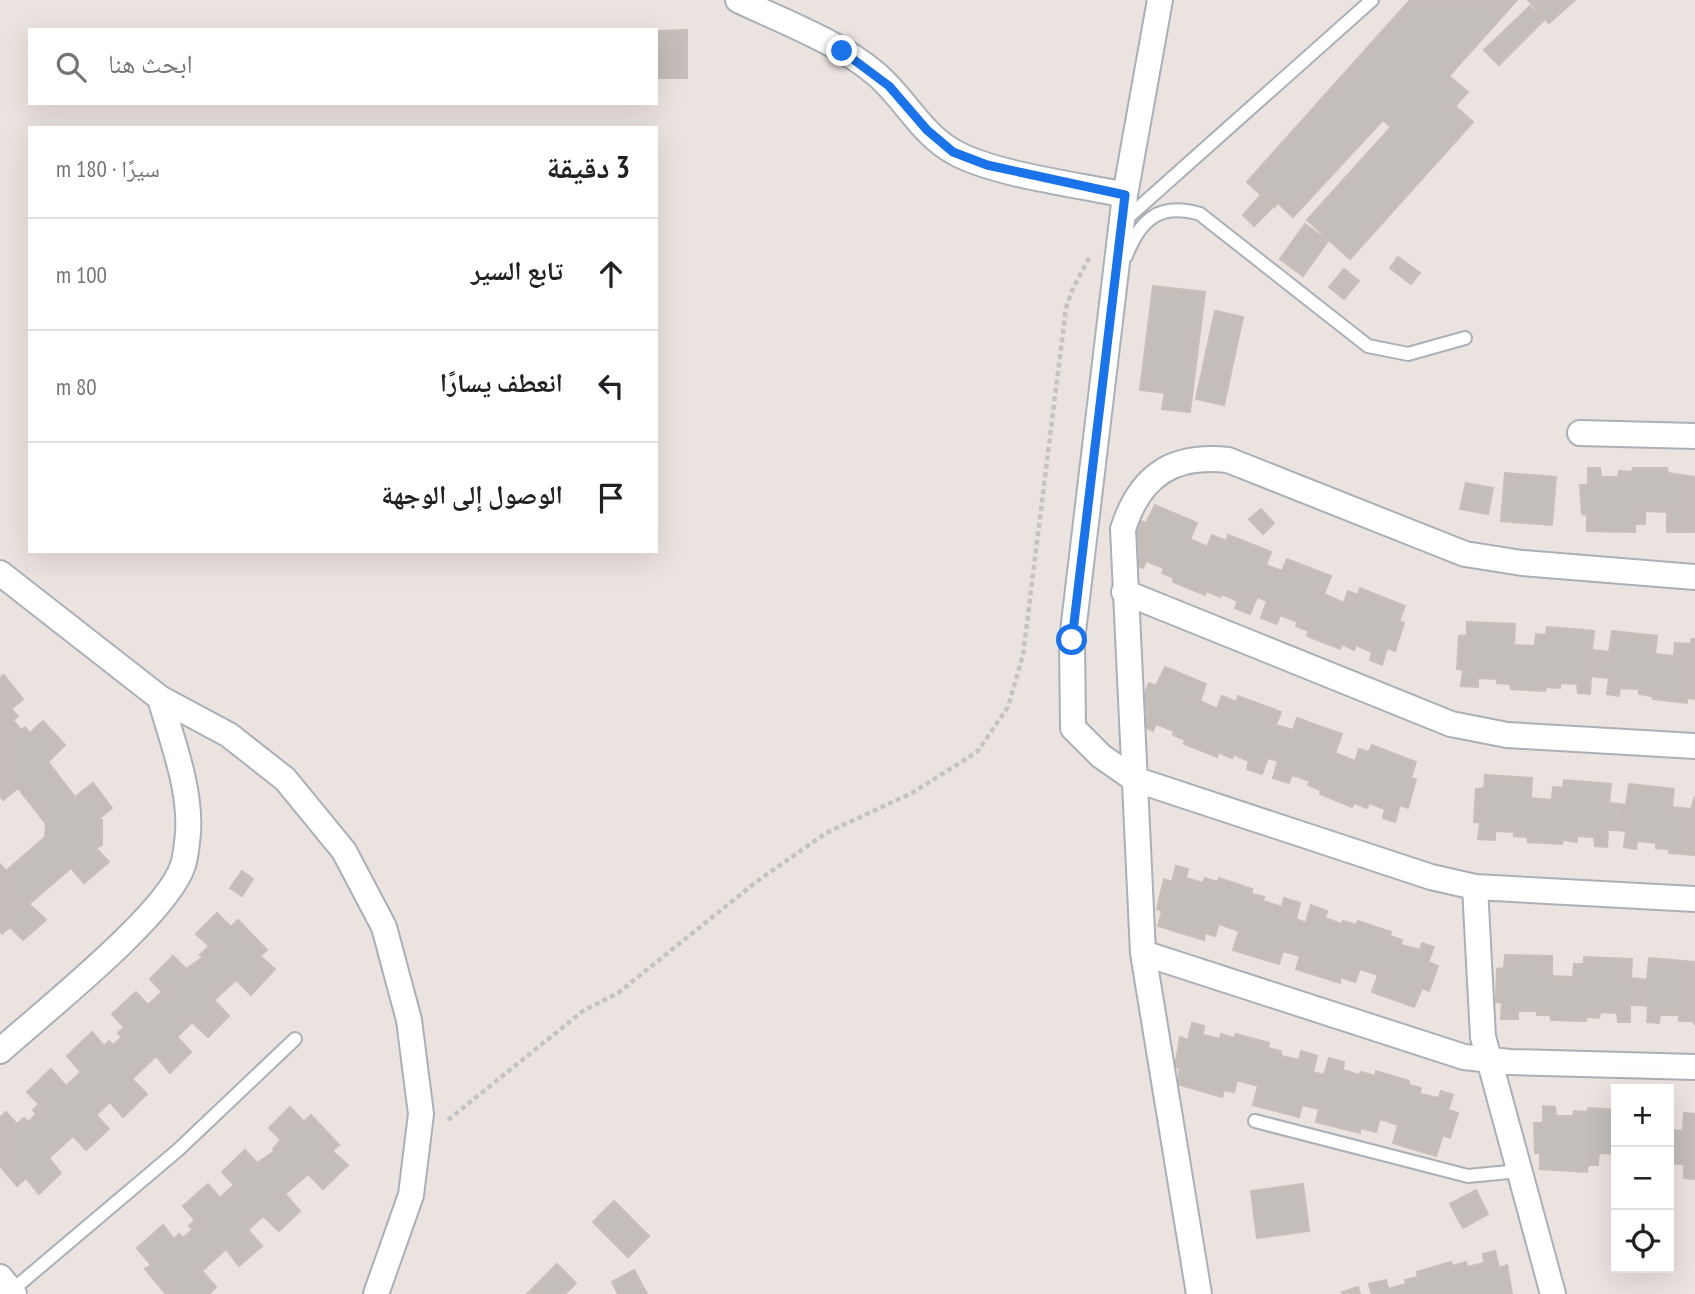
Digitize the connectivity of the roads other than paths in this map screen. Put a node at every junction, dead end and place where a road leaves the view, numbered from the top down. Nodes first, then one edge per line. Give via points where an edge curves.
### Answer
1 (738, 0) edge
2 (1160, 0) edge
3 (1372, 0) edge
4 (1125, 195) junction
5 (1122, 222) junction
6 (1114, 288) junction
7 (1465, 338) dead end
8 (1580, 433) dead end
9 (1695, 436) edge
10 (0, 573) edge
11 (1695, 577) edge
12 (1124, 593) junction
13 (160, 698) junction
14 (1695, 746) edge
15 (1134, 779) junction
16 (1475, 887) junction
17 (1695, 899) edge
18 (1143, 953) junction
19 (295, 1038) dead end
20 (0, 1051) edge
21 (1488, 1060) junction
22 (1695, 1067) edge
23 (1255, 1121) dead end
24 (1519, 1171) junction
25 (8, 1289) edge
26 (376, 1294) edge
27 (1199, 1294) edge
28 (1553, 1294) edge

1 - 4 street via 857,60 953,152 987,165
2 - 4 street
3 - 5 lane
4 - 5 street
5 - 6 street
6 - 7 lane via 1136,231 1162,213 1189,211 1200,214 1368,346 1408,354
6 - 15 street via 1072,640 1070,700 1073,728 1101,756
8 - 9 street
10 - 13 street
11 - 12 street via 1465,554 1228,460 1205,457 1181,461 1160,472 1142,487 1130,507 1123,529
12 - 14 street via 1451,724 1507,735
12 - 15 street
13 - 20 street via 184,786 188,831 183,867 161,901 122,943
13 - 26 street via 229,735 285,779 344,851 384,927 409,1020 421,1114 411,1195
15 - 16 street via 1431,877
15 - 18 street
16 - 17 street
16 - 21 street via 1480,1016
18 - 21 street via 1442,1052
18 - 27 street
19 - 25 lane via 178,1150
21 - 22 street
21 - 24 street
23 - 24 lane via 1468,1176
24 - 28 street

